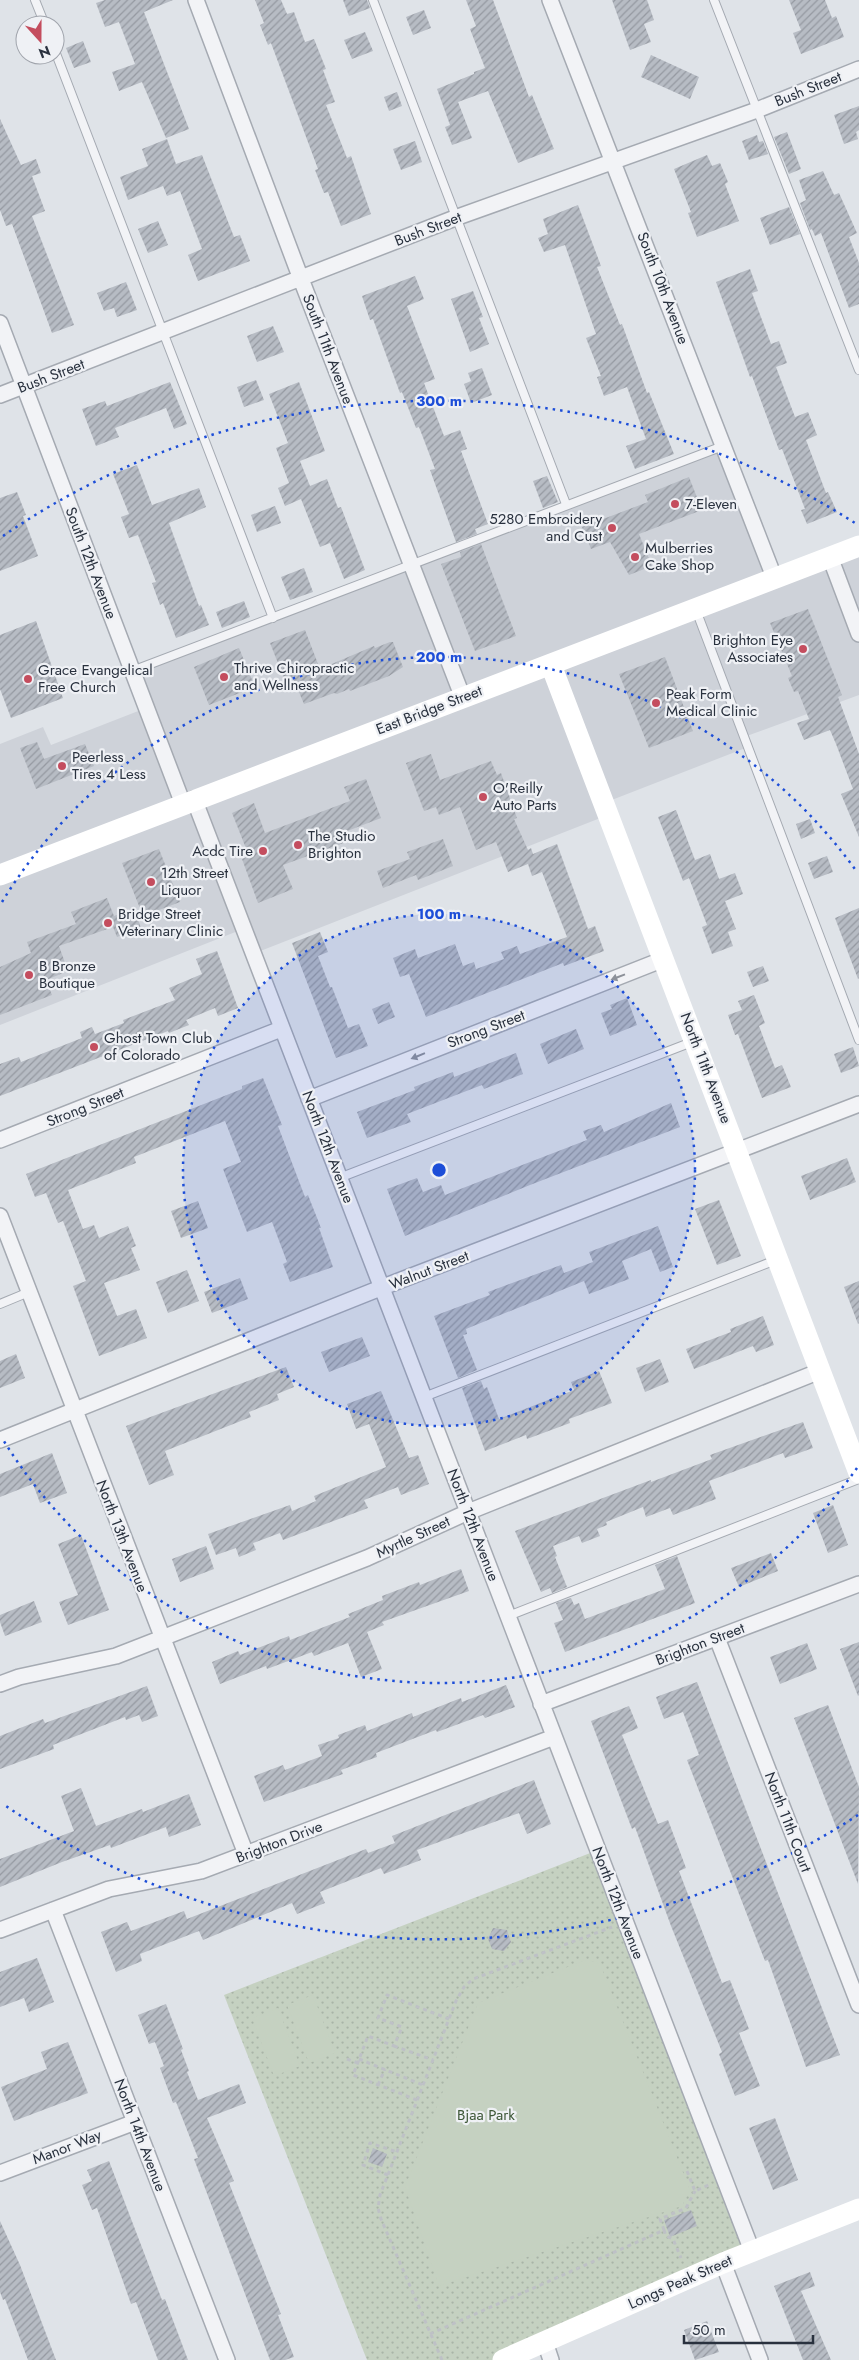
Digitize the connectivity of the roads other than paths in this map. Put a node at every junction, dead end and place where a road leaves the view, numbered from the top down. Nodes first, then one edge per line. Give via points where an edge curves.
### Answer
1 (36, 0) edge
2 (196, 0) edge
3 (373, 0) edge
4 (550, 0) edge
5 (714, 0) edge
6 (41, 15) edge
7 (60, 65) edge
8 (859, 70) edge
9 (756, 110) junction
10 (613, 160) junction
11 (455, 218) junction
12 (301, 279) junction
13 (0, 323) edge
14 (162, 332) junction
15 (859, 370) edge
16 (24, 386) junction
17 (0, 395) edge
18 (723, 446) junction
19 (566, 504) junction
20 (859, 546) edge
21 (830, 557) junction
22 (412, 566) junction
23 (774, 577) junction
24 (695, 608) junction
25 (273, 618) junction
26 (859, 634) edge
27 (551, 665) junction
28 (132, 671) junction
29 (463, 698) junction
30 (188, 802) junction
31 (0, 875) edge
32 (664, 959) junction
33 (281, 1030) junction
34 (695, 1040) junction
35 (859, 1040) edge
36 (309, 1099) junction
37 (859, 1104) edge
38 (0, 1140) edge
39 (737, 1150) junction
40 (339, 1178) junction
41 (0, 1216) edge
42 (777, 1259) junction
43 (383, 1287) junction
44 (29, 1292) junction
45 (0, 1304) edge
46 (820, 1371) junction
47 (424, 1397) junction
48 (75, 1411) junction
49 (0, 1440) edge
50 (859, 1473) edge
51 (859, 1479) edge
52 (468, 1512) junction
53 (859, 1584) edge
54 (508, 1616) junction
55 (717, 1638) junction
56 (162, 1639) junction
57 (0, 1684) edge
58 (541, 1704) junction
59 (554, 1737) junction
60 (246, 1854) junction
61 (53, 1910) junction
62 (0, 1930) edge
63 (859, 2005) edge
64 (135, 2122) junction
65 (0, 2173) edge
66 (859, 2209) edge
67 (752, 2251) junction
68 (723, 2263) junction
69 (548, 2351) edge
70 (227, 2360) edge
71 (503, 2360) edge
72 (760, 2360) edge

1 - 6 lane
2 - 12 street, South 11th Avenue
3 - 11 lane
4 - 10 street, South 10th Avenue
5 - 9 lane
7 - 14 lane
8 - 9 street, Bush Street
9 - 10 street, Bush Street
9 - 15 lane
10 - 11 street, Bush Street
10 - 18 street, South 10th Avenue
11 - 12 street, Bush Street
11 - 19 lane
12 - 14 street, Bush Street
12 - 22 street, South 11th Avenue
13 - 16 street, South 12th Avenue
14 - 16 street, Bush Street
14 - 25 lane
16 - 17 street, Bush Street
16 - 28 street, South 12th Avenue
18 - 19 lane
18 - 23 street, South 10th Avenue
19 - 22 lane
20 - 21 street, East Bridge Street
21 - 23 street, East Bridge Street
21 - 26 street
22 - 25 lane
22 - 29 street, South 11th Avenue
23 - 24 street, East Bridge Street
24 - 27 street, East Bridge Street
24 - 35 lane
25 - 28 lane
27 - 29 street, East Bridge Street
27 - 32 street, North 11th Avenue
28 - 30 street, South 12th Avenue
29 - 30 street, East Bridge Street
30 - 31 street, East Bridge Street
30 - 33 street, North 12th Avenue
32 - 34 street, North 11th Avenue
32 -> 36 street, Strong Street
33 - 36 street, North 12th Avenue
33 - 38 street, Strong Street
34 - 39 street, North 11th Avenue
34 - 40 lane
36 - 40 street, North 12th Avenue
37 - 39 street, Walnut Street
39 - 42 street, North 11th Avenue
39 - 43 street, Walnut Street
40 - 43 street, North 12th Avenue
41 - 44 street, North 13th Avenue
42 - 46 street, North 11th Avenue
42 - 47 lane
43 - 47 street, North 12th Avenue
43 - 48 street, Walnut Street
44 - 45 lane
44 - 48 street, North 13th Avenue
46 - 50 street, North 11th Avenue
46 - 52 street, Myrtle Street
47 - 52 street, North 12th Avenue
48 - 49 street, Walnut Street
48 - 56 street, North 13th Avenue
51 - 54 lane
52 - 54 street, North 12th Avenue
52 - 56 street, Myrtle Street via 367,1558
53 - 55 street, Brighton Street
54 - 58 street, North 12th Avenue
55 - 58 street, Brighton Street
55 - 63 street, North 11th Court
56 - 57 street, Myrtle Street via 103,1660 18,1677
56 - 60 street, North 13th Avenue
58 - 59 street, North 12th Avenue
59 - 60 street, Brighton Drive
59 - 67 street, North 12th Avenue
60 - 61 street, Brighton Drive via 184,1876 109,1889
61 - 62 street, Brighton Drive
61 - 64 street, North 14th Avenue
64 - 65 street, Manor Way
64 - 70 street, North 14th Avenue
66 - 67 street, Longs Peak Street
67 - 68 street, Longs Peak Street
68 - 69 street, Longs Peak Street
68 - 72 street
69 - 71 street, Longs Peak Street

